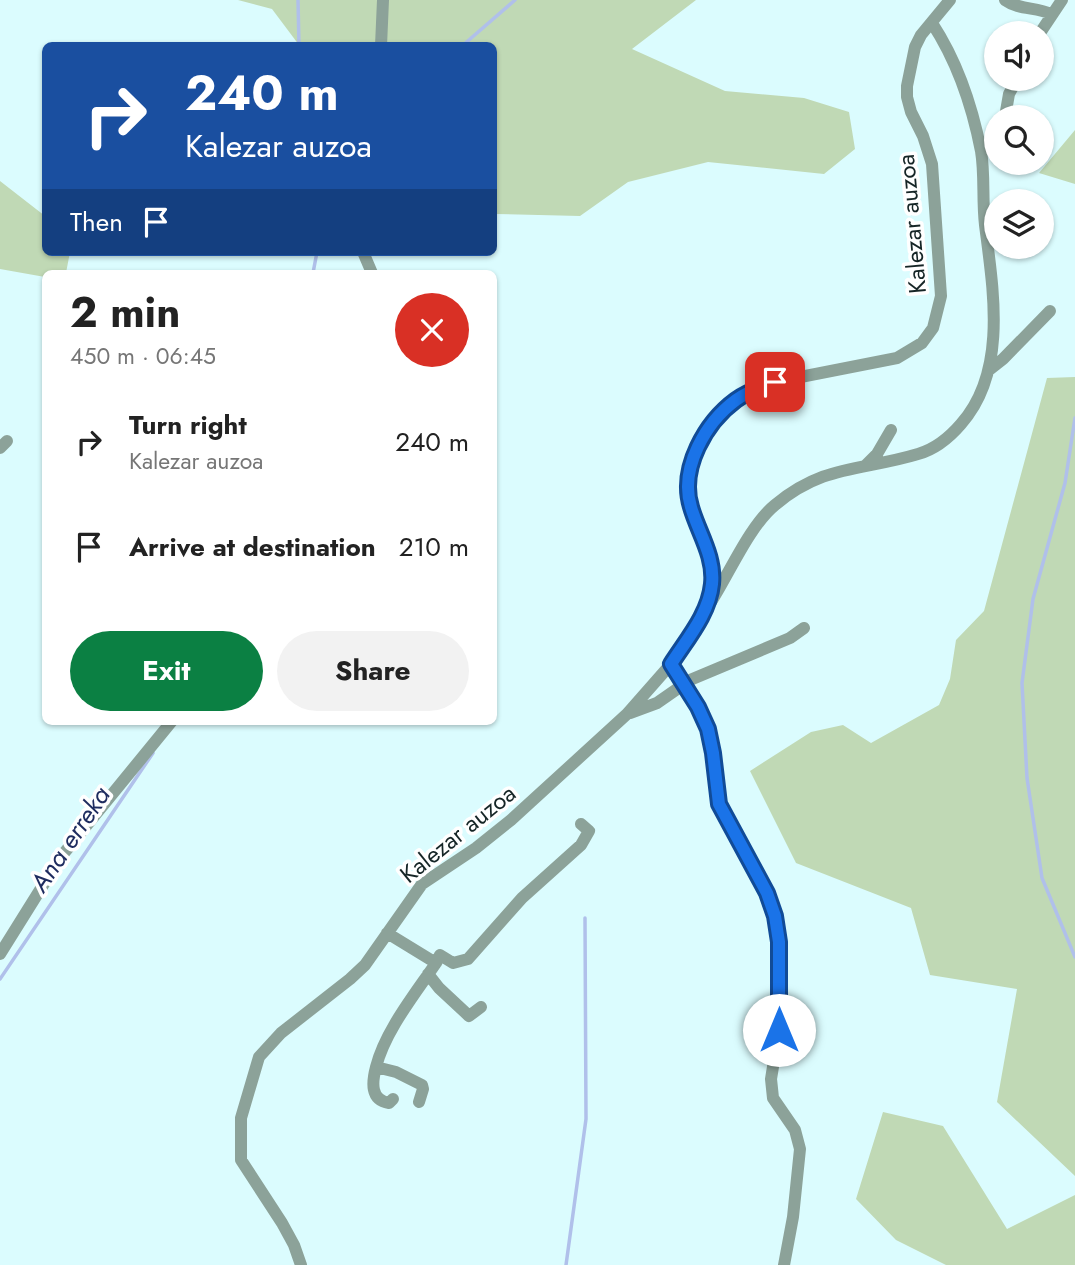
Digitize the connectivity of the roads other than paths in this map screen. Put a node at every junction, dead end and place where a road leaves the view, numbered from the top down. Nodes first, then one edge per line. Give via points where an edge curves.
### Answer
1 (383, 0) edge
2 (950, 0) edge
3 (1005, 0) edge
4 (1062, 0) edge
5 (1051, 14) junction
6 (1047, 21) edge
7 (932, 23) junction
8 (381, 42) edge
9 (984, 149) edge
10 (981, 151) junction
11 (1050, 311) dead end
12 (989, 370) junction
13 (891, 430) dead end
14 (866, 465) junction
15 (703, 615) junction
16 (804, 628) dead end
17 (671, 664) junction
18 (684, 684) junction
19 (627, 714) junction
20 (168, 725) edge
21 (581, 824) dead end
22 (387, 933) junction
23 (0, 954) edge
24 (436, 963) junction
25 (428, 974) junction
26 (481, 1007) dead end
27 (376, 1067) junction
28 (393, 1099) dead end
29 (419, 1102) dead end
30 (301, 1265) edge
31 (784, 1265) edge

1 - 8 street
2 - 7 street, Kalezar auzoa
3 - 5 street
4 - 5 street
5 - 6 street
7 - 10 street via 949,48
7 - 15 street, Kalezar auzoa via 911,59 907,97 932,164 941,296 937,319 928,337 906,354 876,364 775,382 739,398 714,421 698,448 688,486 690,506 712,568
9 - 10 street
10 - 12 street via 991,261
11 - 12 street
12 - 14 street via 971,413 941,444 920,454
13 - 14 street
14 - 15 street via 826,474 773,507 761,519
15 - 17 street, Kalezar auzoa
16 - 18 street
17 - 18 street
17 - 19 street, Kalezar auzoa
18 - 19 street via 657,703
18 - 31 street via 708,729 719,804 775,916 779,1030 771,1079 773,1098 795,1130 800,1149
19 - 22 street, Kalezar auzoa via 511,820 422,884
20 - 23 street via 60,858
21 - 24 street via 589,831 581,845 522,898 468,959 453,963 440,955
22 - 24 street
22 - 30 street, Kalezar auzoa via 365,965 268,1046 259,1058 245,1102 242,1160 282,1223
24 - 25 street
25 - 26 street via 469,1016
25 - 27 street
27 - 28 street via 374,1094 383,1103
27 - 29 street via 422,1085

